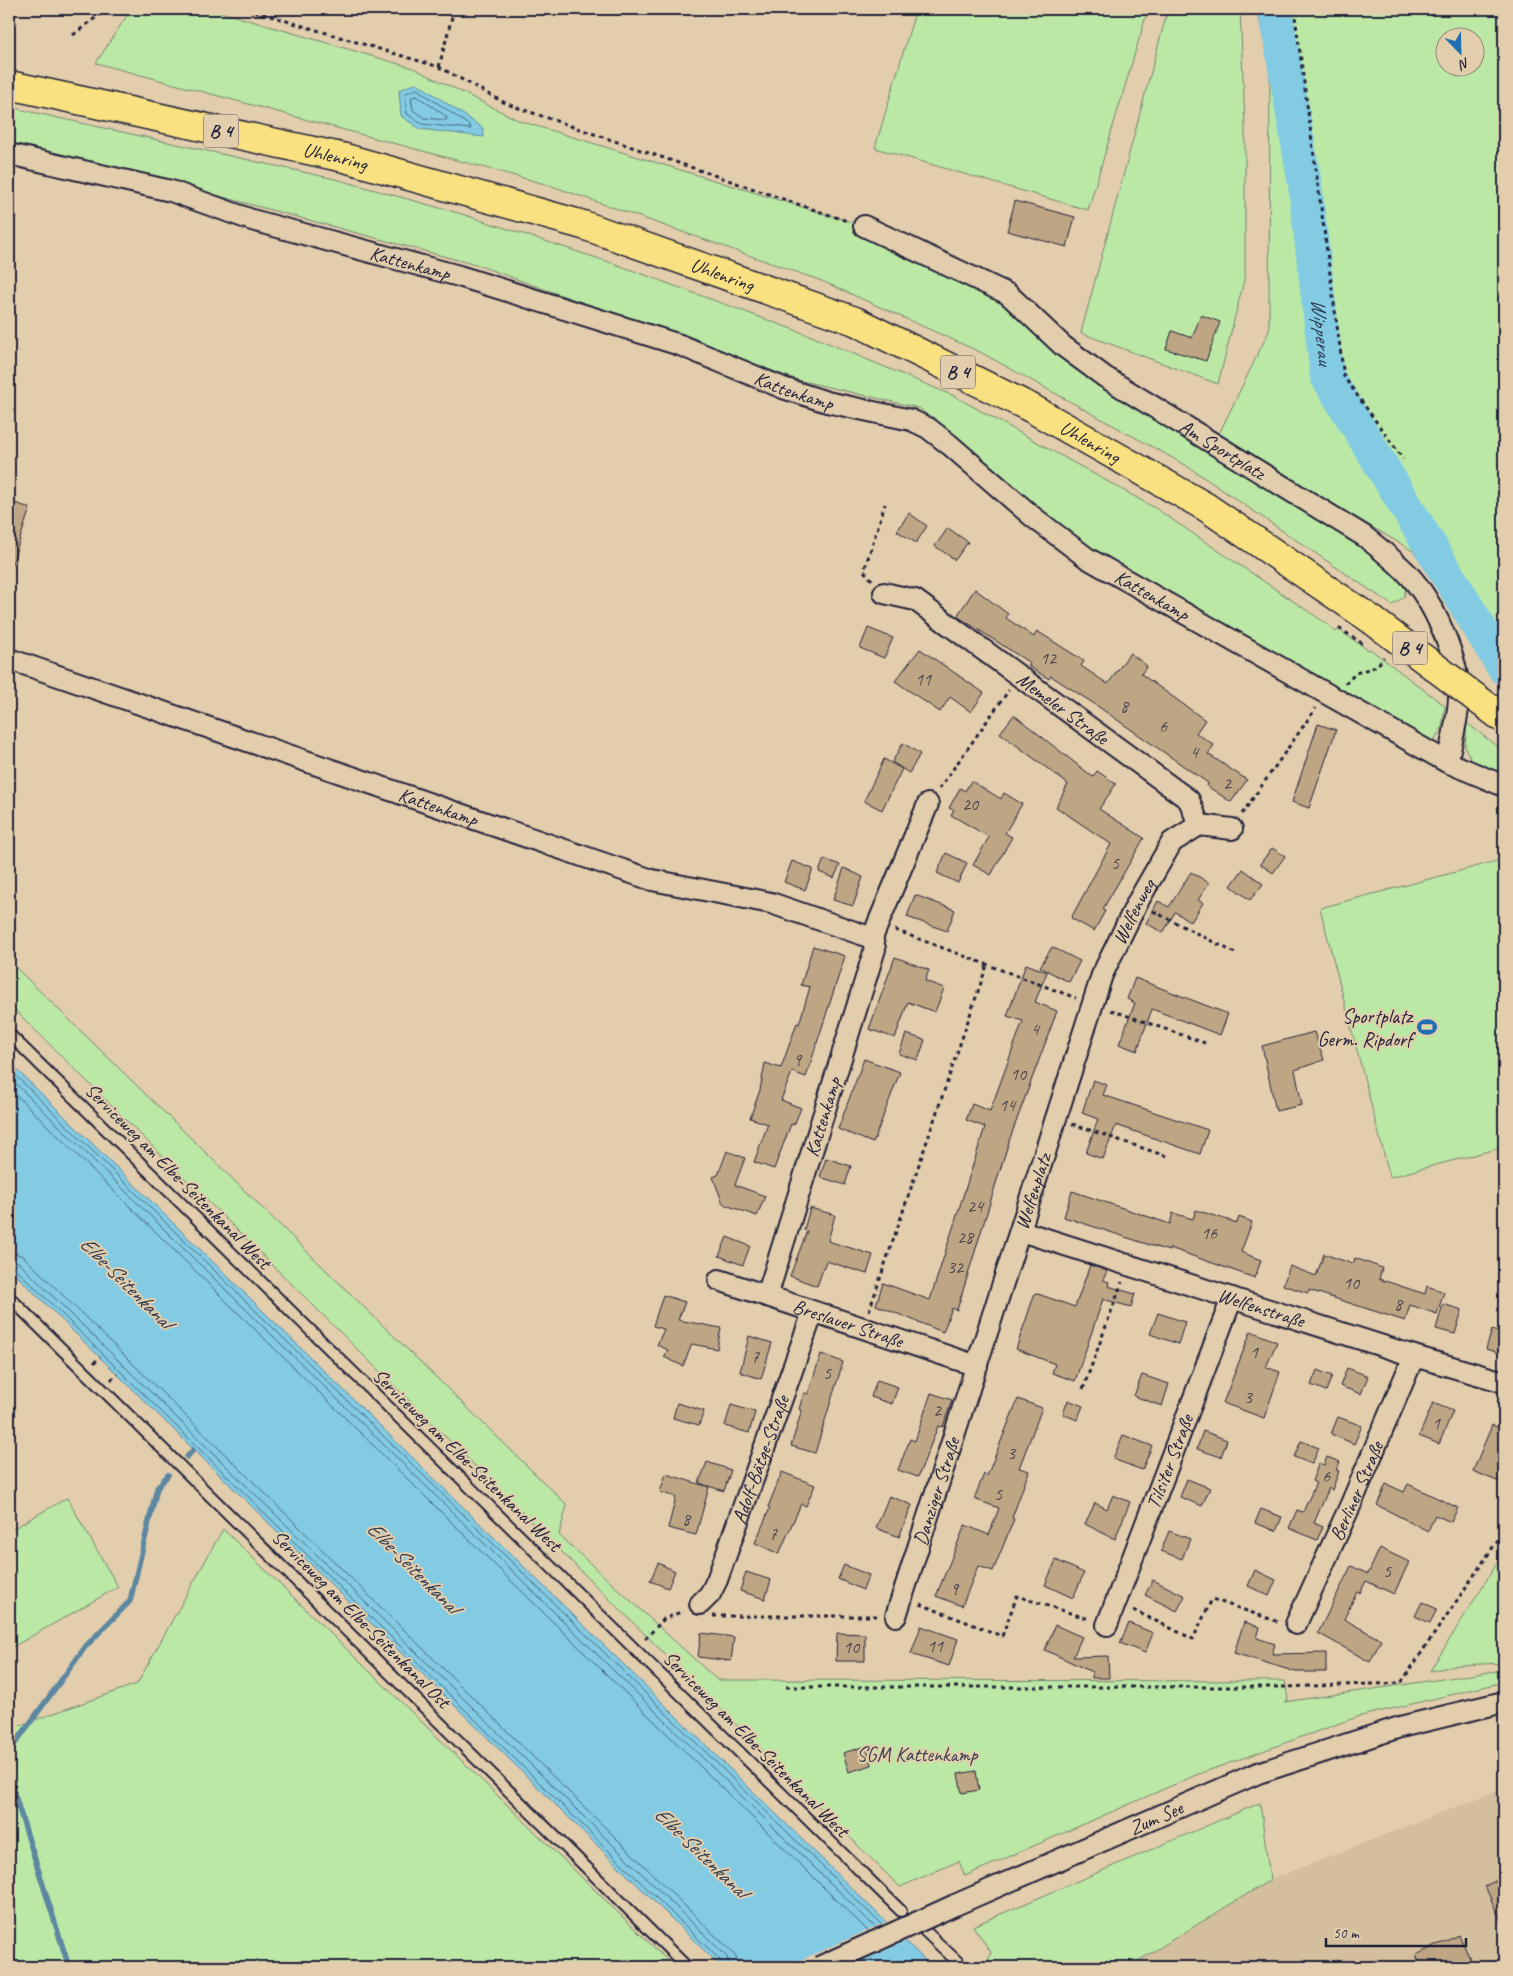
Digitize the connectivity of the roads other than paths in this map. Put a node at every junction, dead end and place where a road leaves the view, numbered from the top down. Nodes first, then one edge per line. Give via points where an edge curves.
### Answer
1 (9, 85) edge
2 (9, 154) edge
3 (864, 226) road end
4 (884, 593) road end
5 (9, 659) edge
6 (1504, 719) edge
7 (1447, 762) junction
8 (1504, 786) edge
9 (928, 804) road end
10 (1199, 824) junction
11 (1232, 828) road end
12 (875, 931) junction
13 (1090, 1009) joint
14 (9, 1034) edge
15 (1021, 1231) junction
16 (719, 1280) dead end
17 (767, 1296) junction
18 (9, 1297) edge
19 (1232, 1298) junction
20 (813, 1312) junction
21 (1414, 1356) junction
22 (977, 1366) junction
23 (1504, 1382) edge
24 (700, 1604) road end
25 (896, 1616) road end
26 (1296, 1624) road end
27 (1107, 1625) road end
28 (1504, 1702) edge
29 (901, 1911) dead end
30 (925, 1931) dead end
31 (687, 1967) edge
32 (819, 1967) edge
33 (963, 1967) edge

1 - 6 highway, Uhlenring / B 4, bridge via 354,160 583,225 855,321 1031,408 1206,507 1372,620
2 - 7 street, Kattenkamp via 171,191 252,220 459,276 680,345 783,388 827,402 911,420 950,445 1032,517 1087,558
3 - 7 street, Am Sportplatz via 1008,294 1063,346 1105,377 1364,536 1386,554 1422,594 1446,641 1456,671 1459,697
4 - 10 street, Memeler Straße via 915,600 1189,800
5 - 12 street, Kattenkamp via 652,880 770,903
7 - 8 street, Kattenkamp
9 - 12 street, Kattenkamp
10 - 11 street
10 - 13 street, Welfenweg via 1172,842 1112,953
12 - 17 street, Kattenkamp via 875,949
13 - 15 street, Welfenplatz
14 - 29 lane, Serviceweg am Elbe-Seitenkanal West
15 - 19 street, Welfenstraße
15 - 22 street, Welfenplatz
16 - 17 street, Breslauer Straße
17 - 20 street, Breslauer Straße
18 - 31 lane, Serviceweg am Elbe-Seitenkanal Ost
19 - 21 street, Welfenstraße
19 - 27 street, Tilsiter Straße
20 - 22 street, Breslauer Straße
20 - 24 street, Adolf-Bätge-Straße via 717,1580
21 - 23 street, Welfenstraße
21 - 26 street, Berliner Straße
22 - 25 street, Danziger Straße
28 - 32 street, Zum See, bridge via 1400,1727 1258,1772
30 - 33 lane

